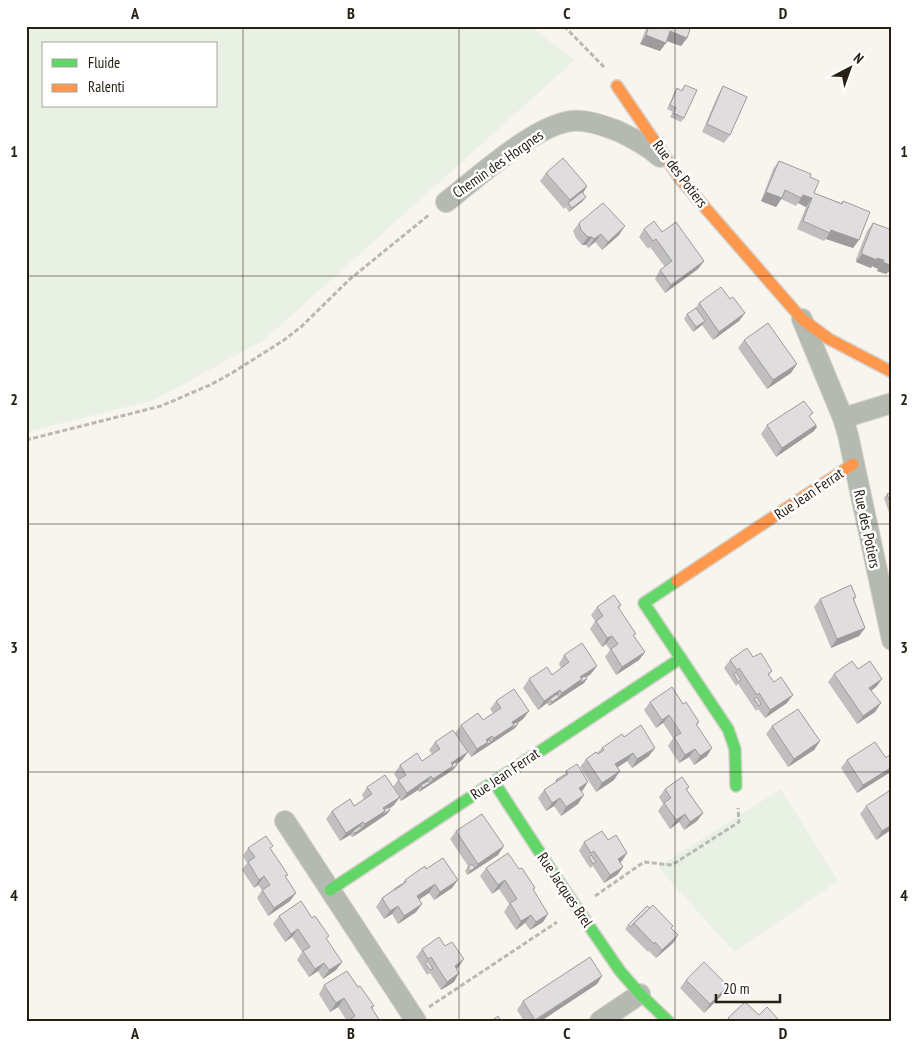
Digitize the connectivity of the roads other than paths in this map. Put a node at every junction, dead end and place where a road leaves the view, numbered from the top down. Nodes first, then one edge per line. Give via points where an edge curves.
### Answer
1 (617, 86) road end
2 (681, 180) junction
3 (446, 202) road end
4 (802, 319) junction
5 (892, 372) edge
6 (892, 403) edge
7 (843, 418) junction
8 (853, 464) junction
9 (892, 640) edge
10 (681, 658) junction
11 (494, 782) junction
12 (736, 786) dead end
13 (285, 821) dead end
14 (330, 890) junction
15 (640, 994) junction
16 (416, 1021) edge
17 (600, 1021) edge
18 (668, 1021) edge

1 - 2 street, Rue des Potiers
2 - 3 street, Chemin des Horgnes via 658,155 625,134 591,122 567,122 516,148
2 - 4 street, Rue des Potiers
4 - 5 street, Rue des Potiers via 829,339
4 - 7 street, Rue des Potiers
6 - 7 street
7 - 8 street, Rue des Potiers
8 - 9 street, Rue des Potiers
8 - 10 street, Rue Jean Ferrat via 644,603
10 - 11 street, Rue Jean Ferrat
10 - 12 street, Rue Jean Ferrat via 731,736 735,749
11 - 14 street, Rue Jean Ferrat
11 - 15 street, Rue Jacques Brel via 620,971
13 - 14 street
14 - 16 street
15 - 17 street
15 - 18 street, Rue Jacques Brel

